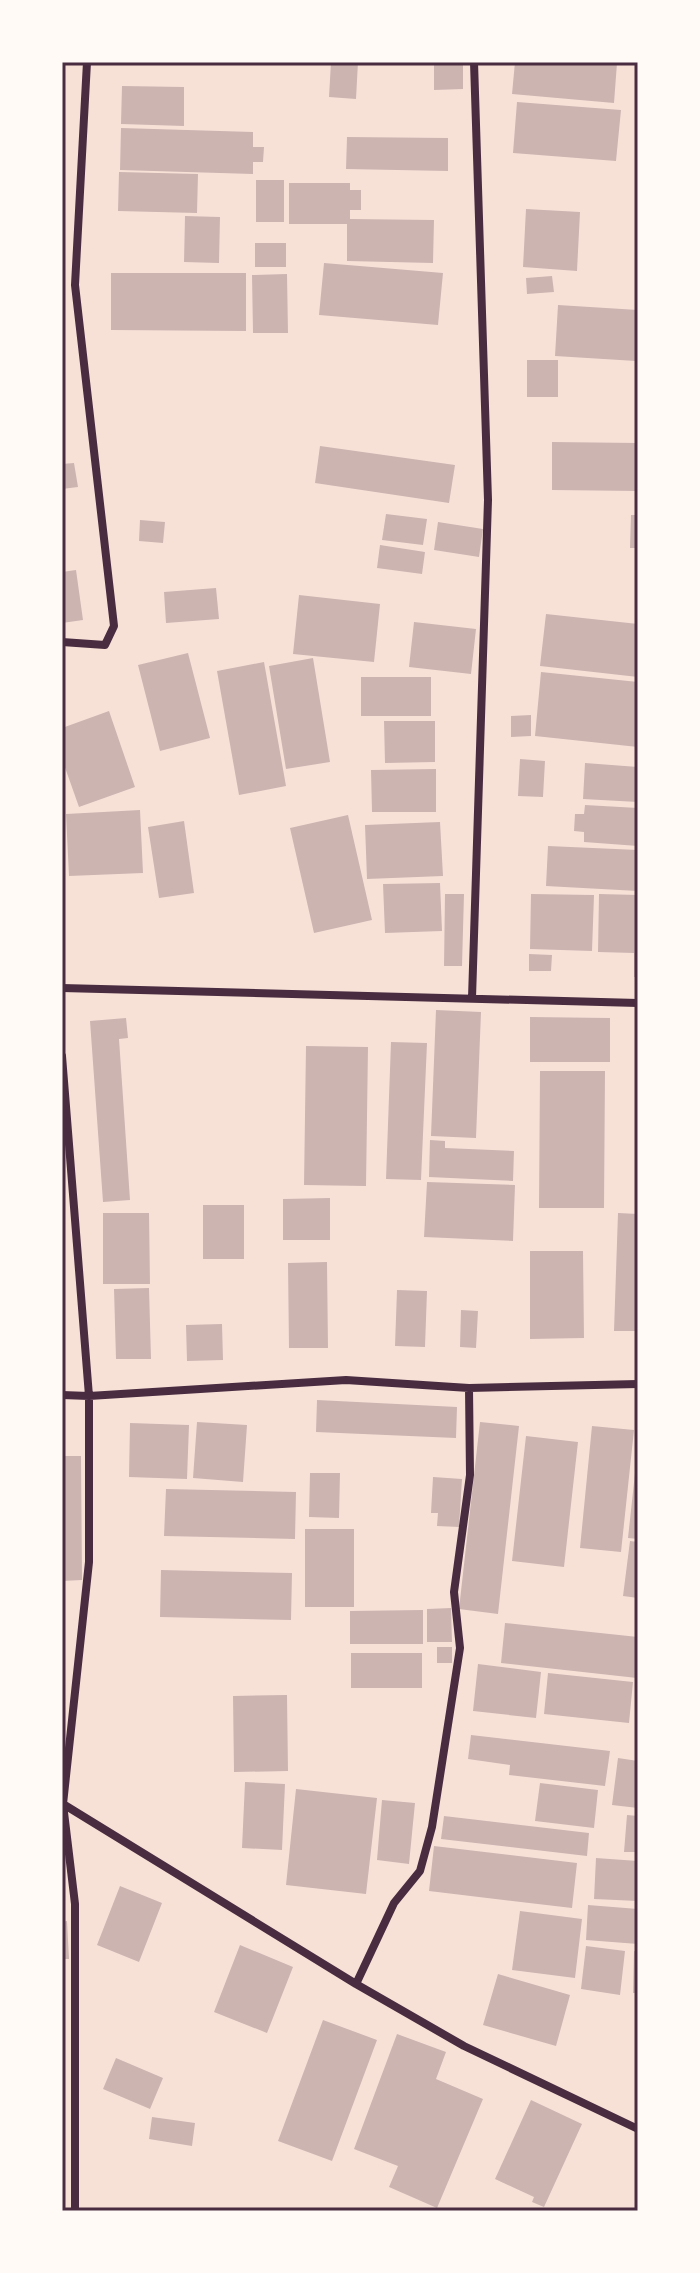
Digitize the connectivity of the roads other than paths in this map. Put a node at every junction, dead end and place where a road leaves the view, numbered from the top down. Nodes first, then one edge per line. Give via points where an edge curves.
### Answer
1 (87, 62) edge
2 (474, 62) edge
3 (62, 642) edge
4 (62, 988) edge
5 (472, 998) junction
6 (638, 1003) edge
7 (62, 1056) edge
8 (638, 1384) edge
9 (469, 1388) junction
10 (62, 1395) edge
11 (89, 1396) junction
12 (63, 1804) edge
13 (356, 1984) junction
14 (638, 2129) edge
15 (75, 2211) edge

1 - 3 street via 75,285 114,626 105,645
2 - 5 street via 488,500
4 - 5 street
5 - 6 street
7 - 11 street
8 - 9 street
9 - 11 street via 346,1380
9 - 13 street via 470,1475 454,1592 460,1648 432,1827 420,1871 394,1903
10 - 11 street
11 - 12 street via 89,1562
12 - 13 street
12 - 15 street via 75,1904
13 - 14 street via 464,2046

